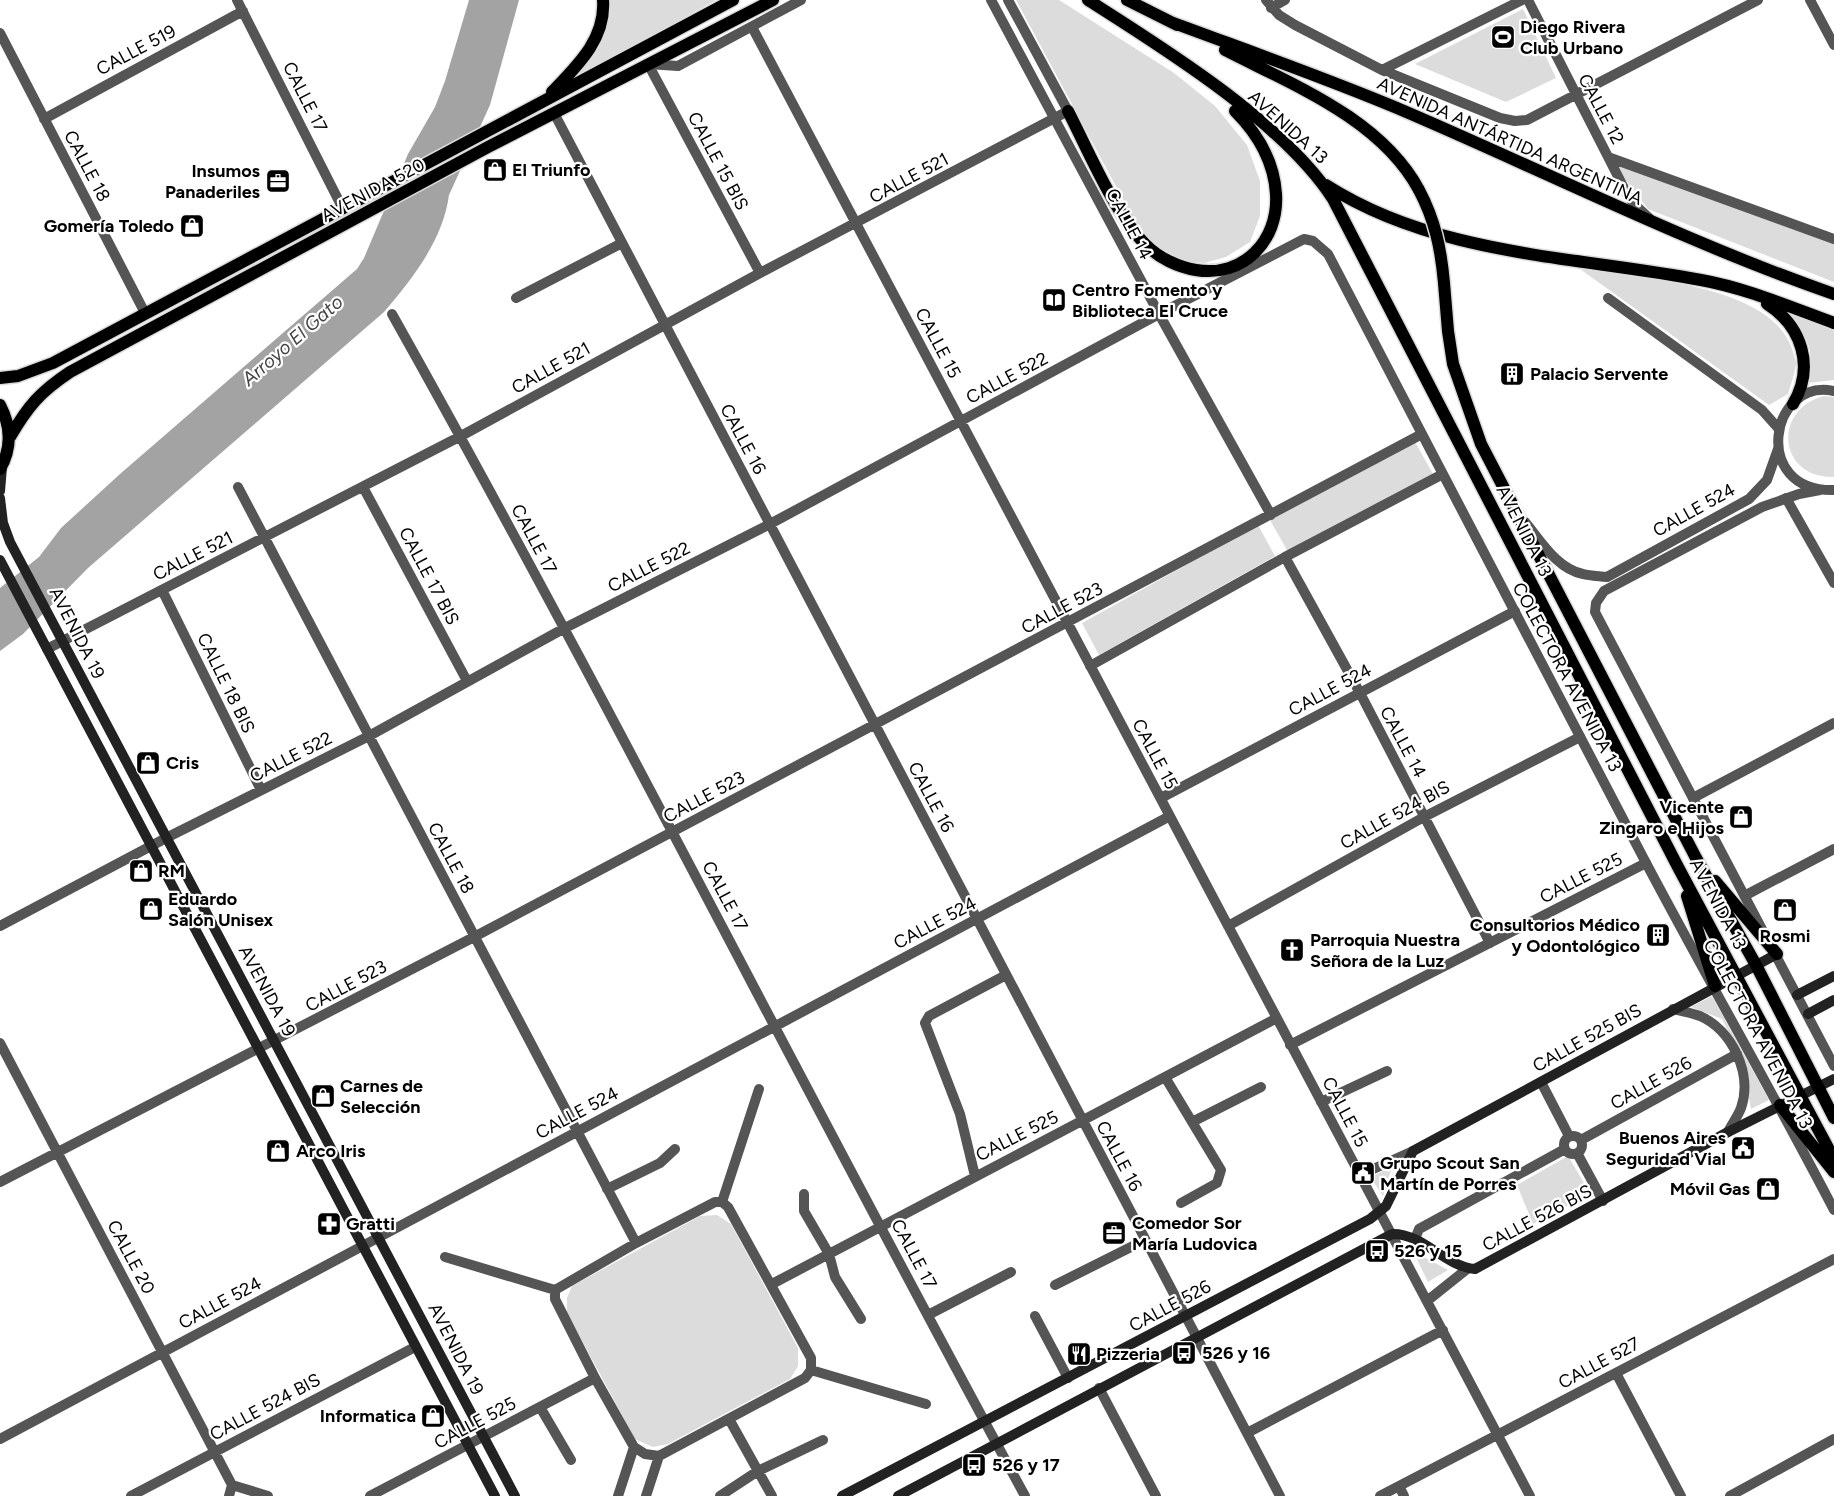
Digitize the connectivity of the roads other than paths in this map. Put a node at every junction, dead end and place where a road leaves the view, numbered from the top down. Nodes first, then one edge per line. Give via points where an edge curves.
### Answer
1 (237, 0) edge
2 (604, 0) edge
3 (733, 0) edge
4 (773, 0) edge
5 (802, 0) edge
6 (992, 0) edge
7 (1008, 0) edge
8 (1088, 0) edge
9 (1127, 0) edge
10 (1285, 0) edge
11 (1522, 0) edge
12 (1528, 0) edge
13 (1758, 0) edge
14 (1810, 0) edge
15 (1268, 4) edge
16 (243, 11) junction
17 (1171, 22) junction
18 (752, 27) junction
19 (0, 33) edge
20 (1834, 45) edge
21 (648, 64) junction
22 (1382, 70) junction
23 (1224, 94) junction
24 (1576, 96) junction
25 (545, 100) junction
26 (1068, 111) junction
27 (554, 113) junction
28 (44, 119) junction
29 (1054, 119) junction
30 (1608, 156) junction
31 (1322, 182) junction
32 (343, 209) junction
33 (857, 224) junction
34 (1657, 225) junction
35 (1834, 239) edge
36 (1313, 241) joint
37 (622, 243) junction
38 (760, 274) junction
39 (1743, 291) junction
40 (1834, 294) edge
41 (516, 298) dead end
42 (1608, 298) dead end
43 (145, 313) junction
44 (392, 314) dead end
45 (1159, 314) junction
46 (1834, 323) edge
47 (665, 325) junction
48 (0, 378) edge
49 (1834, 391) edge
50 (1793, 404) junction
51 (0, 405) edge
52 (960, 421) junction
53 (1778, 428) junction
54 (1420, 435) junction
55 (461, 436) junction
56 (10, 437) junction
57 (1778, 449) junction
58 (1, 468) edge
59 (1441, 475) junction
60 (238, 487) dead end
61 (363, 487) junction
62 (1820, 490) junction
63 (1834, 490) edge
64 (0, 491) edge
65 (0, 498) edge
66 (1786, 498) junction
67 (1512, 506) junction
68 (1271, 515) junction
69 (770, 524) junction
70 (265, 538) junction
71 (1285, 557) junction
72 (0, 560) edge
73 (1834, 583) edge
74 (162, 590) junction
75 (1515, 611) junction
76 (1068, 623) junction
77 (563, 629) junction
78 (61, 641) junction
79 (47, 649) junction
80 (1090, 666) junction
81 (467, 681) junction
82 (1360, 693) junction
83 (1834, 723) edge
84 (875, 726) junction
85 (369, 736) junction
86 (1580, 736) junction
87 (261, 790) junction
88 (1161, 798) junction
89 (1693, 798) junction
90 (1170, 816) junction
91 (1424, 817) junction
92 (673, 831) junction
93 (168, 837) junction
94 (151, 846) junction
95 (1834, 849) edge
96 (1696, 858) junction
97 (1646, 863) junction
98 (1678, 867) junction
99 (1746, 895) junction
100 (977, 919) junction
101 (0, 926) edge
102 (1228, 926) junction
103 (474, 937) junction
104 (1490, 943) junction
105 (1777, 954) junction
106 (1756, 965) junction
107 (1006, 975) junction
108 (1736, 975) junction
109 (1834, 976) edge
110 (1715, 986) junction
111 (1797, 995) junction
112 (1834, 1000) edge
113 (1673, 1009) junction
114 (1808, 1014) junction
115 (1277, 1018) junction
116 (775, 1026) junction
117 (276, 1041) junction
118 (0, 1043) edge
119 (1290, 1045) junction
120 (260, 1048) junction
121 (1737, 1054) junction
122 (1834, 1066) edge
123 (1387, 1071) dead end
124 (1165, 1077) junction
125 (1834, 1079) edge
126 (1542, 1082) junction
127 (1261, 1087) dead end
128 (1818, 1087) junction
129 (759, 1089) dead end
130 (1800, 1096) junction
131 (1321, 1102) junction
132 (1780, 1106) junction
133 (1834, 1118) edge
134 (1083, 1121) junction
135 (1192, 1122) junction
136 (577, 1132) junction
137 (1728, 1132) junction
138 (1569, 1136) junction
139 (1581, 1140) junction
140 (676, 1149) dead end
141 (1564, 1149) junction
142 (1413, 1151) junction
143 (57, 1152) junction
144 (1577, 1153) junction
145 (1834, 1159) edge
146 (1834, 1172) edge
147 (1360, 1175) junction
148 (975, 1176) junction
149 (0, 1182) edge
150 (608, 1189) junction
151 (804, 1194) dead end
152 (1603, 1201) junction
153 (722, 1202) junction
154 (1181, 1203) dead end
155 (1834, 1210) edge
156 (1379, 1211) junction
157 (881, 1227) junction
158 (1392, 1234) junction
159 (379, 1236) junction
160 (1415, 1239) junction
161 (1145, 1240) junction
162 (636, 1243) junction
163 (363, 1245) junction
164 (829, 1254) junction
165 (445, 1257) dead end
166 (1834, 1259) edge
167 (1467, 1268) junction
168 (1011, 1272) dead end
169 (772, 1284) junction
170 (1055, 1285) dead end
171 (555, 1290) junction
172 (1427, 1301) junction
173 (928, 1315) junction
174 (1035, 1316) dead end
175 (1185, 1316) junction
176 (861, 1318) dead end
177 (1442, 1330) junction
178 (1196, 1337) junction
179 (415, 1347) junction
180 (162, 1352) junction
181 (811, 1370) junction
182 (1616, 1373) junction
183 (595, 1378) junction
184 (1068, 1378) junction
185 (1099, 1388) junction
186 (926, 1404) dead end
187 (540, 1407) junction
188 (729, 1419) junction
189 (985, 1422) junction
190 (1247, 1433) junction
191 (1498, 1434) junction
192 (482, 1437) junction
193 (0, 1439) edge
194 (1834, 1439) edge
195 (823, 1440) dead end
196 (997, 1444) junction
197 (468, 1445) junction
198 (634, 1447) junction
199 (214, 1452) junction
200 (659, 1456) junction
201 (571, 1460) dead end
202 (758, 1472) junction
203 (232, 1486) junction
204 (1398, 1486) junction
205 (131, 1496) edge
206 (229, 1496) edge
207 (268, 1496) edge
208 (370, 1496) edge
209 (495, 1496) edge
210 (515, 1496) edge
211 (618, 1496) edge
212 (646, 1496) edge
213 (720, 1496) edge
214 (772, 1496) edge
215 (842, 1496) edge
216 (898, 1496) edge
217 (1025, 1496) edge
218 (1156, 1496) edge
219 (1280, 1496) edge
220 (1380, 1496) edge
221 (1404, 1496) edge
222 (1530, 1496) edge
223 (1681, 1496) edge
224 (1730, 1496) edge

1 - 16 street, CALLE 17
2 - 25 main road via 602,24 588,51
3 - 25 main road, AVENIDA 520
4 - 21 main road, AVENIDA 520
5 - 18 street
6 - 29 street, CALLE 14
7 - 26 street
8 - 23 main road, AVENIDA 13
9 - 17 main road, AVENIDA 13
10 - 15 street
11 - 22 street
12 - 24 street, CALLE 12
13 - 24 street
14 - 20 street
15 - 22 street, AVENIDA ANTÁRTIDA ARGENTINA via 1295,25
16 - 28 street, CALLE 519
16 - 32 street, CALLE 17
17 - 34 main road, AVENIDA ANTÁRTIDA ARGENTINA via 1396,108
17 - 67 main road, AVENIDA 13, bridge via 1313,95 1352,120 1400,163 1429,208 1439,239 1453,364 1473,424
18 - 21 street via 678,66
18 - 33 street, CALLE 15
19 - 28 street, CALLE 18
21 - 27 main road, AVENIDA 520
21 - 38 street, CALLE 15 BIS
22 - 24 street, AVENIDA ANTÁRTIDA ARGENTINA via 1500,118 1515,121 1527,120
23 - 26 main road via 1261,143 1276,194 1269,230 1258,250 1238,266 1218,272 1184,268 1146,246 1121,213
23 - 31 main road, AVENIDA 13 via 1282,141
24 - 30 street, CALLE 12
25 - 32 main road, AVENIDA 520
26 - 29 street, CALLE 521
27 - 37 street, CALLE 16
27 - 56 main road, AVENIDA 520 via 70,372 32,402
28 - 43 street, CALLE 18
29 - 33 street, CALLE 521
29 - 45 street, CALLE 14
30 - 34 street, CALLE 12 via 1634,204
30 - 35 street, AVENIDA ANTÁRTIDA ARGENTINA
31 - 39 main road via 1357,204 1459,241 1702,280
31 - 98 main road, AVENIDA 13
32 - 43 main road, AVENIDA 520
33 - 38 street, CALLE 521
33 - 52 street, CALLE 15
34 - 40 main road, AVENIDA ANTÁRTIDA ARGENTINA via 1763,270
36 - 45 street, CALLE 522 via 1304,239
36 - 54 street, COLECTORA AVENIDA 13 via 1328,254
37 - 41 street
37 - 47 street, CALLE 16
38 - 47 street, CALLE 521
39 - 46 main road
39 - 50 main road via 1780,313 1794,328 1804,355 1799,394
42 - 53 street via 1762,410
43 - 48 main road, AVENIDA 520 via 53,363 18,376
44 - 55 street, CALLE 17
45 - 52 street, CALLE 522
45 - 68 street, CALLE 14
47 - 55 street, CALLE 521
47 - 69 street, CALLE 16
49 - 50 street via 1809,393
50 - 53 street
51 - 56 main road via 7,419
52 - 69 street, CALLE 522
52 - 76 street, CALLE 15
53 - 57 street
54 - 59 street, COLECTORA AVENIDA 13
54 - 68 street, CALLE 523
55 - 61 street, CALLE 521
55 - 77 street, CALLE 17
56 - 58 main road
57 - 62 street via 1793,477
57 - 67 street, CALLE 524 via 1766,480 1750,498 1607,577 1582,574 1556,559
58 - 64 main road
59 - 71 street
59 - 75 street, COLECTORA AVENIDA 13
60 - 70 street, CALLE 18
61 - 70 street, CALLE 521
61 - 81 street, CALLE 17 BIS
62 - 63 street
62 - 66 street, CALLE 524
65 - 78 main road, AVENIDA 19 via 3,523 10,542
66 - 73 street
66 - 89 street, CALLE 524 via 1762,507 1604,591 1596,603 1596,618
67 - 96 main road, AVENIDA 13
68 - 76 street, CALLE 523
69 - 77 street, CALLE 522
69 - 84 street, CALLE 16
70 - 74 street, CALLE 521
70 - 85 street, CALLE 18
71 - 80 street
71 - 82 street, CALLE 14
72 - 79 main road, AVENIDA 19
74 - 78 street, CALLE 521
74 - 87 street, CALLE 18 BIS
75 - 82 street, CALLE 524
75 - 86 street, COLECTORA AVENIDA 13
76 - 80 street, CALLE 15
76 - 84 street, CALLE 523
77 - 81 street, CALLE 522
77 - 92 street, CALLE 17
78 - 79 street, CALLE 521
78 - 93 main road, AVENIDA 19
79 - 94 main road, AVENIDA 19
80 - 88 street, CALLE 15
81 - 85 street, CALLE 522
82 - 88 street, CALLE 524
82 - 91 street, CALLE 14
83 - 89 street
84 - 92 street, CALLE 523
84 - 100 street, CALLE 16
85 - 87 street, CALLE 522
85 - 103 street, CALLE 18
86 - 91 street, CALLE 524 BIS
86 - 97 street, COLECTORA AVENIDA 13
87 - 93 street, CALLE 522
88 - 90 street, CALLE 15
89 - 99 street
90 - 100 street, CALLE 524
90 - 102 street, CALLE 15
91 - 102 street, CALLE 524 BIS
91 - 104 street, CALLE 14
92 - 103 street, CALLE 523
92 - 116 street, CALLE 17
93 - 94 street, CALLE 522
93 - 117 main road, AVENIDA 19
94 - 101 street, CALLE 522
94 - 120 main road, AVENIDA 19
95 - 99 street
96 - 105 main road
96 - 106 main road, AVENIDA 13
97 - 104 street, CALLE 525
97 - 110 street, COLECTORA AVENIDA 13
98 - 108 main road, AVENIDA 13
98 - 110 main road
99 - 105 street
100 - 107 street, CALLE 16
100 - 116 street, CALLE 524
102 - 115 street, CALLE 15
103 - 117 street, CALLE 523
103 - 136 street, CALLE 18
104 - 119 street, CALLE 525
105 - 106 main road, CALLE 525 BIS
105 - 111 street
106 - 108 main road, CALLE 525 BIS
106 - 128 main road, AVENIDA 13
107 - 134 street, CALLE 16
107 - 148 street via 929,1016 925,1023 960,1114
108 - 110 main road, CALLE 525 BIS
108 - 130 main road, AVENIDA 13
109 - 111 main road
110 - 113 main road, CALLE 525 BIS
110 - 132 street, COLECTORA AVENIDA 13
111 - 114 street
112 - 114 main road
113 - 121 street via 1700,1016 1713,1025
113 - 126 main road, CALLE 525 BIS
114 - 122 street
115 - 119 street, CALLE 15
115 - 124 street, CALLE 525
116 - 136 street, CALLE 524
116 - 157 street, CALLE 17
117 - 120 street, CALLE 523
117 - 159 main road, AVENIDA 19
118 - 143 street, CALLE 20
119 - 131 street, CALLE 15
120 - 143 street, CALLE 523
120 - 163 main road, AVENIDA 19
121 - 137 street via 1744,1081 1743,1098
121 - 139 street, CALLE 526
123 - 131 street
124 - 134 street, CALLE 525
124 - 135 street
125 - 128 main road, CALLE 526 BIS
126 - 138 street
126 - 142 main road, CALLE 525 BIS
127 - 135 street
128 - 130 main road, CALLE 526 BIS
128 - 133 main road, AVENIDA 13
129 - 153 street
130 - 132 main road, CALLE 526 BIS
130 - 145 main road, AVENIDA 13
131 - 147 street, CALLE 15
132 - 137 main road, CALLE 526 BIS
132 - 146 main road
132 - 155 street, COLECTORA AVENIDA 13
134 - 148 street, CALLE 525
134 - 161 street, CALLE 16
135 - 154 street via 1221,1170 1217,1183
136 - 150 street, CALLE 18
136 - 159 street, CALLE 524
137 - 152 main road, CALLE 526 BIS
138 - 139 street
138 - 141 street
139 - 144 street via 1581,1149
140 - 150 street via 660,1163
141 - 144 street via 1571,1154
141 - 160 street via 1419,1229
142 - 147 street, CALLE 525 BIS
142 - 156 main road via 1386,1206
143 - 149 street, CALLE 523
143 - 180 street, CALLE 20
144 - 152 street
147 - 156 street, CALLE 15
148 - 157 street, CALLE 525
150 - 162 street, CALLE 18
151 - 164 street via 804,1211
152 - 167 main road, CALLE 526 BIS via 1480,1268
153 - 162 street via 715,1202
153 - 169 street via 728,1207
156 - 158 street, CALLE 15
156 - 175 main road, CALLE 526 via 1370,1219
157 - 164 street, CALLE 525
157 - 173 street, CALLE 17
158 - 160 main road, CALLE 526 BIS
158 - 172 street, CALLE 15
158 - 178 main road
159 - 163 street, CALLE 524
159 - 192 main road, AVENIDA 19
160 - 167 main road, CALLE 526 BIS
161 - 170 street
161 - 175 street, CALLE 16
162 - 171 street
163 - 179 main road, AVENIDA 19
163 - 180 street, CALLE 524
164 - 169 street, CALLE 525
164 - 176 street via 835,1277
165 - 171 street
166 - 182 street, CALLE 527
167 - 172 street, CALLE 526 BIS
168 - 173 street
169 - 181 street via 811,1358
171 - 183 street via 556,1299
172 - 177 street, CALLE 15
173 - 189 street, CALLE 17
174 - 184 street
175 - 178 street, CALLE 16
175 - 184 main road, CALLE 526
177 - 190 street
177 - 191 street, CALLE 15
178 - 185 main road
178 - 190 street, CALLE 16
179 - 197 main road, AVENIDA 19
179 - 199 street, CALLE 524 BIS
180 - 193 street, CALLE 524
180 - 199 street, CALLE 20
181 - 186 street
181 - 188 street via 805,1378
182 - 191 street, CALLE 527
182 - 223 street
183 - 187 street, CALLE 525
183 - 198 street
184 - 189 main road, CALLE 526
185 - 196 main road
185 - 218 street
187 - 192 street, CALLE 525
187 - 201 street
188 - 200 street
188 - 202 street
189 - 196 street, CALLE 17
189 - 215 main road, CALLE 526
190 - 219 street, CALLE 16
191 - 204 street, CALLE 527
191 - 222 street, CALLE 15
192 - 197 street, CALLE 525
192 - 210 main road, AVENIDA 19
194 - 224 street
195 - 202 street
196 - 216 main road
196 - 217 street, CALLE 17
197 - 208 street, CALLE 525
197 - 209 main road, AVENIDA 19
198 - 200 street via 645,1454
198 - 211 street
199 - 203 street, CALLE 20
199 - 205 street, CALLE 524 BIS
200 - 212 street
202 - 213 street
202 - 214 street
203 - 206 street
203 - 207 street
204 - 220 street, CALLE 527
204 - 221 street

